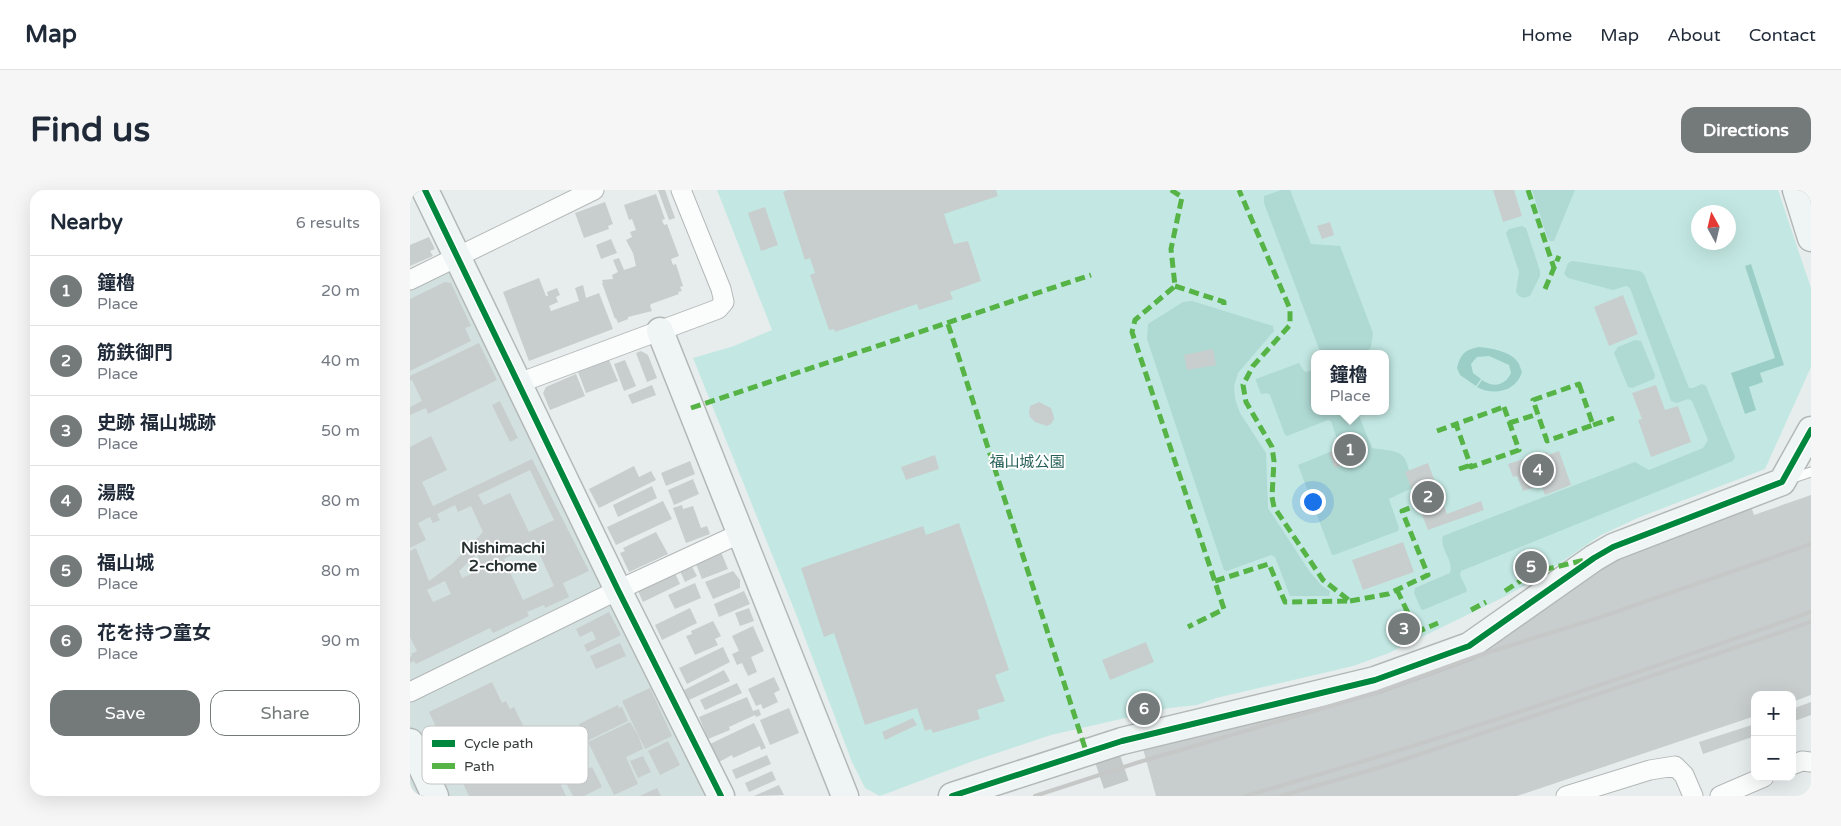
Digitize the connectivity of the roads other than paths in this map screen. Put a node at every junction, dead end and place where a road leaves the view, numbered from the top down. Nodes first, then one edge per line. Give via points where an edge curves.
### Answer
1 (425, 190) edge
2 (594, 190) edge
3 (681, 190) edge
4 (1796, 190) edge
5 (570, 195) edge
6 (1811, 238) edge
7 (458, 256) junction
8 (410, 280) edge
9 (660, 331) junction
10 (519, 383) junction
11 (1811, 430) edge
12 (1811, 472) edge
13 (1782, 482) junction
14 (741, 533) junction
15 (618, 590) junction
16 (410, 692) edge
17 (410, 742) edge
18 (1811, 762) edge
19 (1796, 763) edge
20 (422, 767) edge
21 (1755, 781) edge
22 (430, 784) edge
23 (436, 796) edge
24 (721, 796) edge
25 (845, 796) edge
26 (952, 796) edge
27 (1566, 796) edge
28 (1693, 796) edge
29 (1720, 796) edge

1 - 7 street
2 - 5 street
3 - 9 street via 724,302 718,309
4 - 6 street
5 - 7 street
7 - 8 street
7 - 10 street
9 - 10 street
9 - 14 street
10 - 15 street
11 - 13 street
12 - 13 lane
13 - 26 street via 1612,547 1469,646 1375,680
14 - 15 street
14 - 25 street
15 - 16 street
15 - 24 street
17 - 20 street
18 - 19 street
21 - 29 street
22 - 23 street
27 - 28 street via 1650,770 1675,766 1684,775

